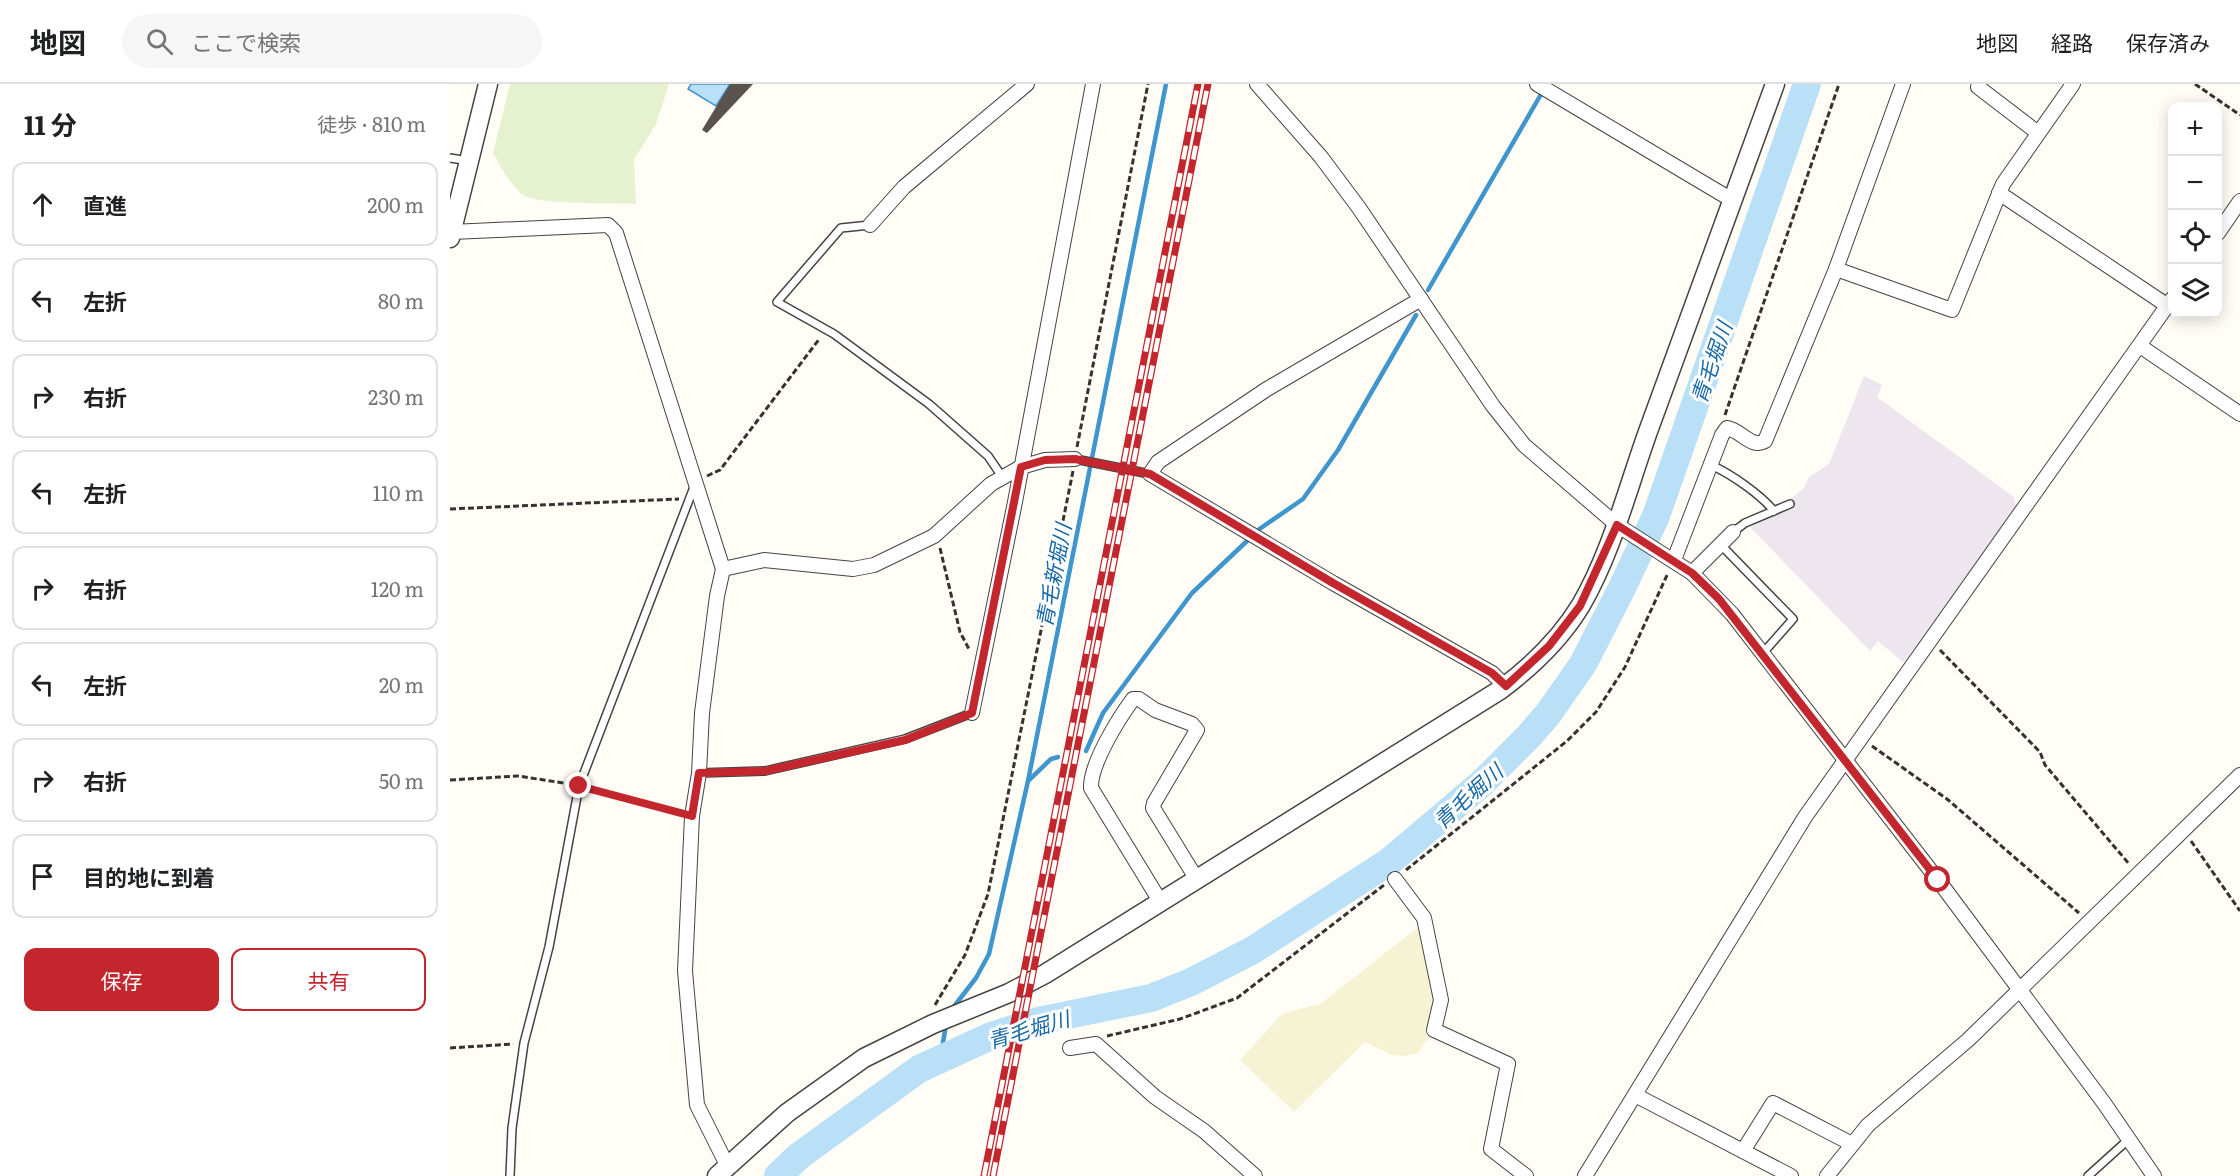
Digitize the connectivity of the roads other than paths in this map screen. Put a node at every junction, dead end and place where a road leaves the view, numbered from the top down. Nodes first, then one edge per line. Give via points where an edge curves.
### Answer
1 (488, 84) edge
2 (1027, 84) edge
3 (1093, 84) edge
4 (1257, 84) edge
5 (1537, 84) edge
6 (1775, 84) edge
7 (1903, 84) edge
8 (1979, 84) edge
9 (2073, 84) edge
10 (2038, 134) junction
11 (450, 158) edge
12 (469, 161) junction
13 (1999, 193) junction
14 (1732, 200) junction
15 (2240, 201) edge
16 (870, 225) joint
17 (2222, 226) edge
18 (450, 234) edge
19 (1836, 269) junction
20 (1421, 299) junction
21 (2168, 301) edge
22 (2168, 305) edge
23 (2140, 346) junction
24 (2240, 414) edge
25 (1076, 459) joint
26 (1711, 465) junction
27 (1021, 467) junction
28 (1150, 474) junction
29 (1003, 478) junction
30 (696, 482) junction
31 (1790, 504) dead end
32 (1774, 511) junction
33 (1622, 529) junction
34 (1733, 532) joint
35 (1720, 544) junction
36 (1674, 560) junction
37 (723, 568) junction
38 (1692, 573) junction
39 (1762, 653) junction
40 (1506, 686) junction
41 (972, 713) joint
42 (1845, 761) junction
43 (699, 773) junction
44 (2240, 775) edge
45 (1196, 878) junction
46 (1395, 879) road end
47 (1160, 901) junction
48 (2019, 990) junction
49 (1070, 1048) dead end
50 (1635, 1095) junction
51 (2129, 1139) junction
52 (1852, 1144) junction
53 (1743, 1151) junction
54 (723, 1171) edge
55 (1784, 1174) edge
56 (510, 1176) edge
57 (1255, 1176) edge
58 (1526, 1176) edge
59 (1586, 1176) edge
60 (1827, 1176) edge
61 (2088, 1176) edge
62 (2154, 1176) edge

1 - 12 street
2 - 16 street via 904,187
3 - 27 street
4 - 20 street via 1321,157
5 - 14 street
6 - 14 street
7 - 19 street
8 - 10 street
9 - 10 street
10 - 13 street
11 - 12 lane
12 - 18 street
13 - 19 street via 1952,310
13 - 21 street
14 - 33 street via 1646,436
15 - 17 street
16 - 29 lane via 841,228 777,302 826,329 929,404 987,456
18 - 30 street via 608,225 616,233
19 - 26 street via 1765,441 1755,444 1727,429
20 - 28 street via 1267,388 1158,462
20 - 33 street via 1508,426 1543,462
22 - 23 street
23 - 24 street
23 - 42 street
25 - 27 street via 1045,460
25 - 28 lane
26 - 32 lane via 1767,502
26 - 36 street
27 - 29 street
27 - 41 street
28 - 40 street via 1492,673
29 - 37 street via 991,484 934,536 874,565 852,569 764,560
30 - 37 street
30 - 56 lane via 579,786 549,947 524,1043 512,1128
31 - 32 lane
32 - 34 lane
33 - 36 street
33 - 40 street via 1580,606 1549,646
34 - 35 street
35 - 38 street
35 - 39 lane via 1793,619
36 - 38 street
37 - 43 street via 704,701
38 - 39 street via 1732,614
39 - 42 street
40 - 45 street
41 - 43 lane via 905,740 765,771
42 - 48 street
42 - 50 street via 1805,818
43 - 54 street via 692,816 685,971 697,1105
44 - 48 street
45 - 47 street
45 - 47 street via 1153,808 1197,730 1192,724 1133,699 1114,725 1091,778 1091,788
46 - 58 street via 1424,918 1442,1000 1434,1030 1508,1064 1491,1149
47 - 54 street via 1009,993 968,1010 934,1016 838,1074
48 - 51 street
48 - 52 street via 1968,1040 1868,1125
49 - 57 street via 1096,1044 1155,1097 1204,1131
50 - 53 street
50 - 59 street
51 - 61 lane
51 - 62 street
52 - 53 street via 1773,1103
52 - 60 street
53 - 55 street

